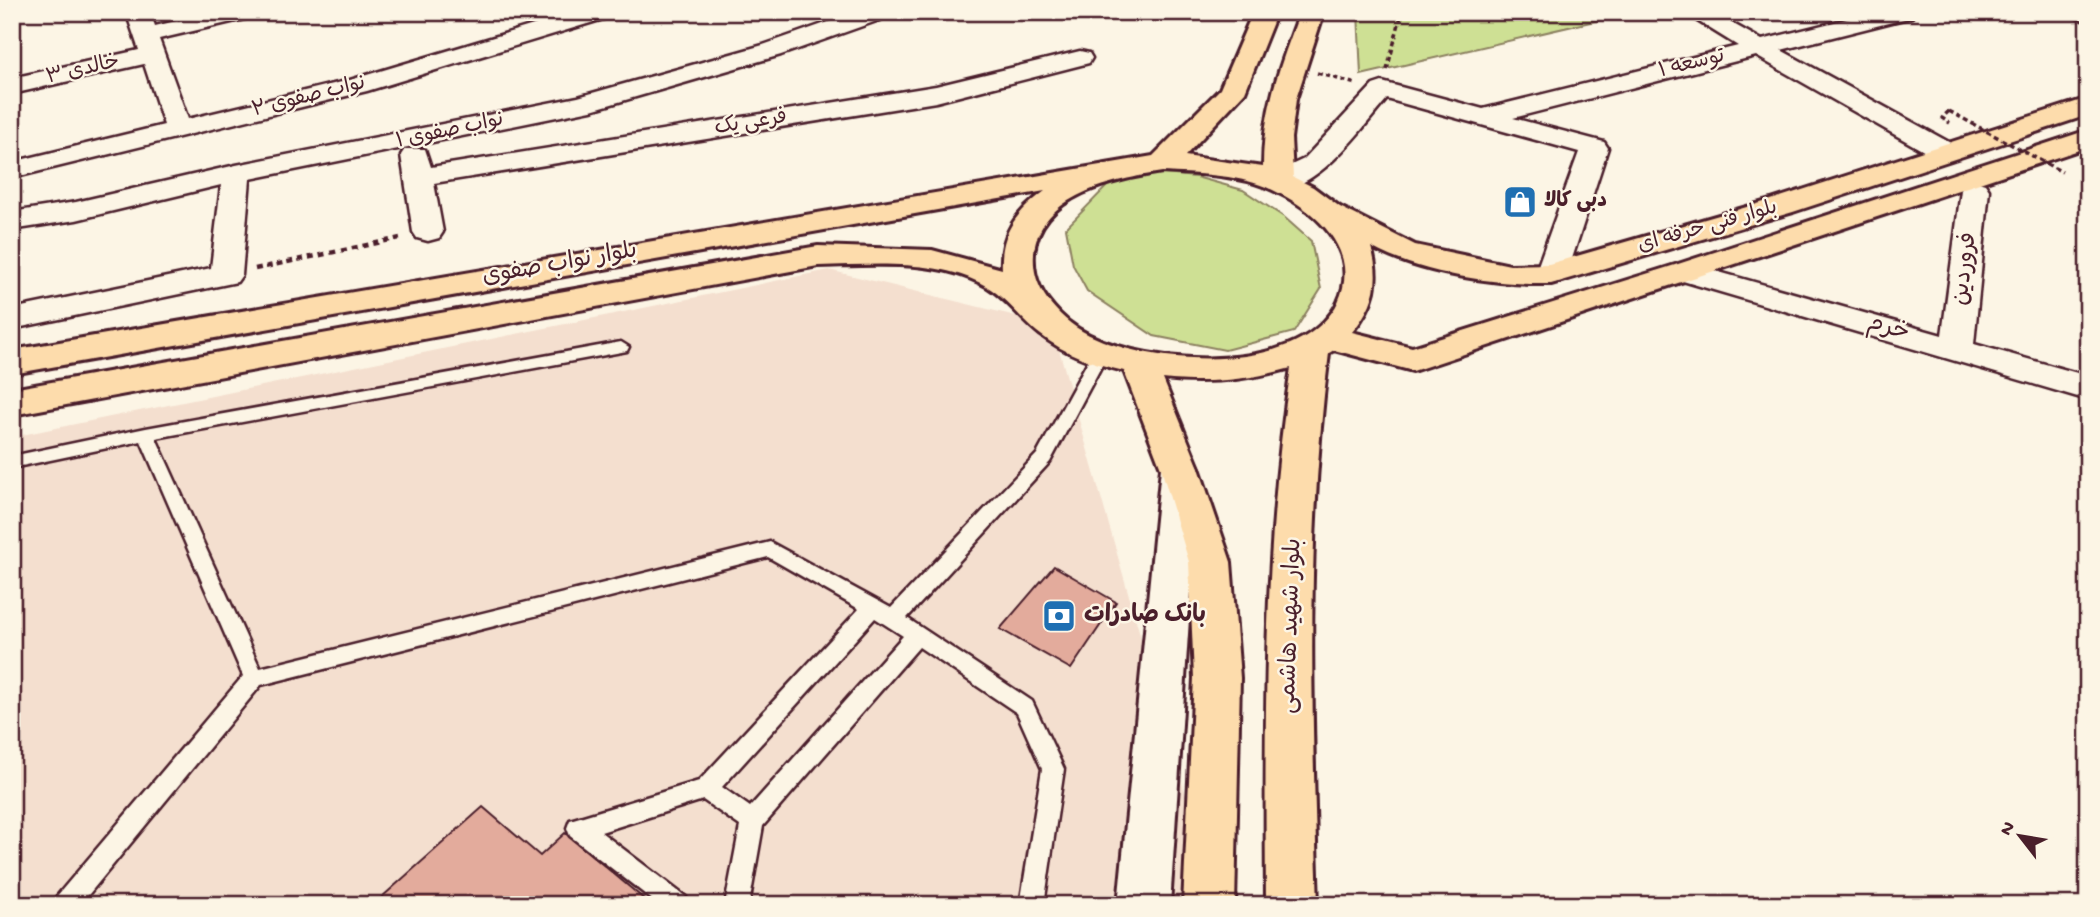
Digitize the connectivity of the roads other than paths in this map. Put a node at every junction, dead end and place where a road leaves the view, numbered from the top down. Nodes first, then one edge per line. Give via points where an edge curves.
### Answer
1 (246, 12) edge
2 (602, 12) edge
3 (880, 12) edge
4 (1265, 12) edge
5 (1312, 12) edge
6 (1694, 12) edge
7 (1728, 12) edge
8 (1904, 12) edge
9 (2082, 12) edge
10 (2088, 15) edge
11 (146, 34) edge
12 (1771, 45) junction
13 (1080, 58) dead end
14 (12, 86) edge
15 (2088, 106) edge
16 (1480, 117) junction
17 (310, 129) junction
18 (179, 130) junction
19 (412, 140) junction
20 (2085, 140) edge
21 (1959, 147) junction
22 (1162, 163) junction
23 (12, 170) edge
24 (1108, 171) junction
25 (236, 173) junction
26 (419, 177) junction
27 (1278, 182) junction
28 (1975, 190) dead end
29 (877, 210) junction
30 (1328, 211) junction
31 (12, 221) edge
32 (428, 232) road end
33 (884, 256) junction
34 (1687, 272) junction
35 (1551, 274) junction
36 (1031, 303) junction
37 (12, 319) edge
38 (1320, 342) junction
39 (621, 347) dead end
40 (1957, 348) junction
41 (1120, 359) junction
42 (12, 362) edge
43 (2088, 388) edge
44 (12, 402) edge
45 (146, 434) junction
46 (12, 462) edge
47 (1180, 468) junction
48 (872, 608) junction
49 (893, 620) junction
50 (917, 635) junction
51 (254, 678) junction
52 (706, 789) junction
53 (752, 821) junction
54 (64, 905) edge
55 (678, 905) edge
56 (737, 905) edge
57 (1032, 905) edge
58 (1144, 905) edge
59 (1209, 905) edge
60 (1292, 905) edge

1 - 11 street, خالدی ۳
2 - 17 street, نواب صفوی ۲
3 - 19 street, نواب صفوی ۱ via 772,50 582,104
4 - 22 main road via 1232,92
5 - 27 main road via 1282,99
6 - 12 street
7 - 12 street
8 - 12 street, توسعه ۱
9 - 10 street
11 - 14 street, خالدی ۳
11 - 18 street
12 - 16 street, توسعه ۱
12 - 21 street
13 - 26 street, فرعی یک via 936,94
15 - 21 main road, بلوار فنی حرفه ای
16 - 27 street via 1381,90 1314,165
16 - 35 street via 1594,148
17 - 18 street, نواب صفوی ۲
17 - 19 street, نواب صفوی ۱
17 - 25 street, نواب صفوی ۱
18 - 23 street, نواب صفوی ۲
19 - 26 street
20 - 34 main road, بلوار فنی حرفه ای
21 - 35 main road, بلوار فنی حرفه ای via 1782,206
22 - 24 main road, بلوار فنی حرفه ای
22 - 27 main road, بلوار فنی حرفه ای via 1222,166
24 - 29 main road, بلوار نواب صفوی
24 - 36 main road via 1059,192 1026,223 1015,262
25 - 31 street, نواب صفوی ۱ via 76,211
25 - 37 street via 226,275
26 - 32 street
27 - 30 main road, بلوار فنی حرفه ای
28 - 40 street, فروردین
29 - 33 main road via 896,219 904,234
29 - 42 main road, بلوار نواب صفوی
30 - 35 main road, بلوار فنی حرفه ای via 1405,253 1510,275
30 - 38 main road via 1354,240 1364,273 1356,306
33 - 36 main road, بلوار نواب صفوی via 951,264 994,277
33 - 44 main road, بلوار نواب صفوی via 818,256
34 - 38 main road, بلوار فنی حرفه ای via 1413,359
34 - 40 street, خرم
36 - 41 main road, بلوار نواب صفوی via 1052,325
38 - 41 main road via 1261,366 1201,372
38 - 60 main road, بلوار شهید هاشمی via 1298,438 1289,686
39 - 45 lane
40 - 43 street, خرم
41 - 47 main road
41 - 49 lane via 1044,458
45 - 46 lane
45 - 51 lane
47 - 58 street
47 - 59 main road via 1210,562 1217,678
48 - 49 lane
48 - 51 lane via 770,549
48 - 52 lane
49 - 50 lane
50 - 53 lane
50 - 57 lane via 1026,707 1053,769
51 - 54 lane
52 - 53 lane
52 - 55 lane via 578,828
53 - 56 lane

